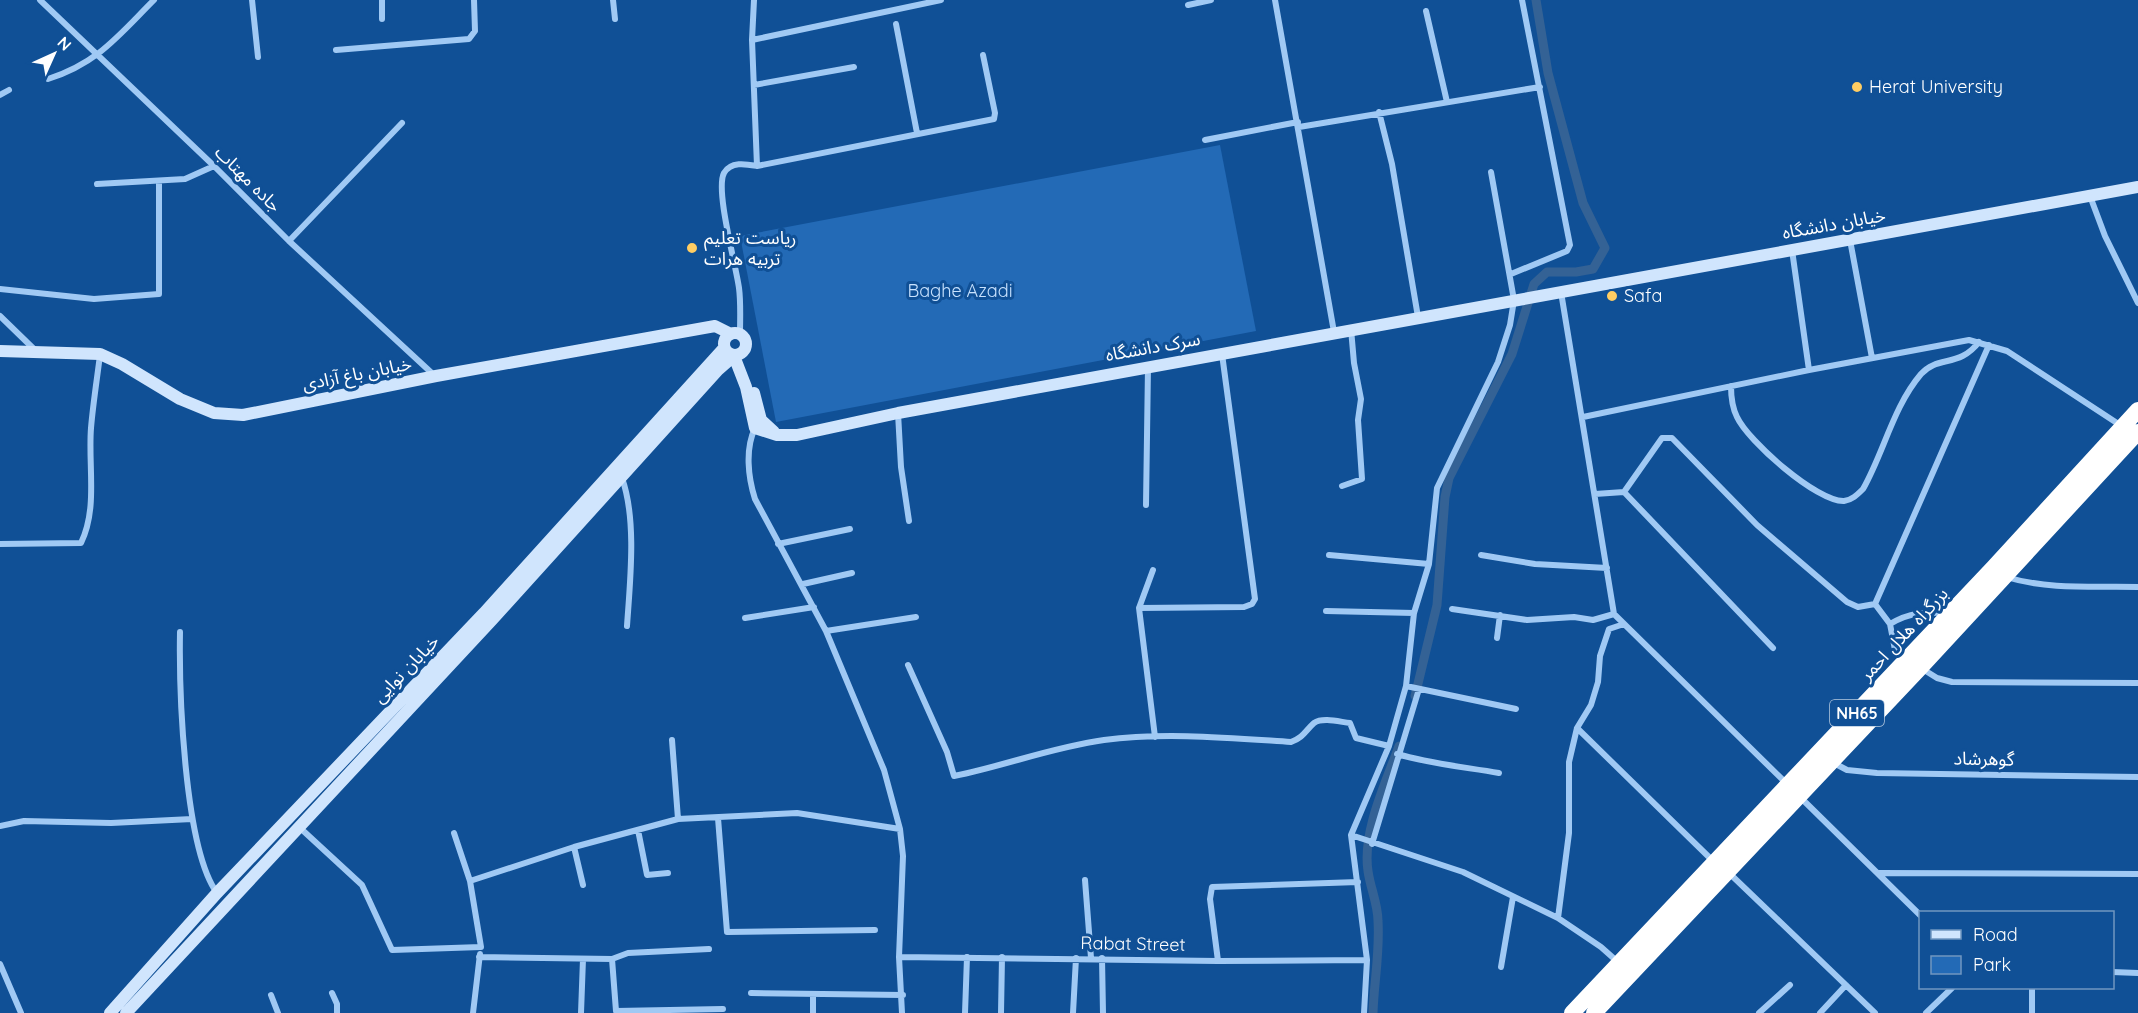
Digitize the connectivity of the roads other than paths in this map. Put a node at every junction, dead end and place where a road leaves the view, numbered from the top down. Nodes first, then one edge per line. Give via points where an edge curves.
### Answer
1 (40, 0) edge
2 (154, 0) edge
3 (252, 0) edge
4 (382, 0) edge
5 (474, 0) edge
6 (613, 0) edge
7 (754, 0) edge
8 (941, 0) edge
9 (1211, 0) edge
10 (1275, 0) edge
11 (1522, 0) edge
12 (1188, 5) dead end
13 (1426, 11) dead end
14 (382, 19) dead end
15 (615, 19) dead end
16 (896, 24) dead end
17 (752, 40) junction
18 (336, 50) dead end
19 (983, 55) dead end
20 (99, 56) junction
21 (258, 57) dead end
22 (854, 67) dead end
23 (48, 79) dead end
24 (754, 86) junction
25 (1540, 87) junction
26 (9, 90) dead end
27 (0, 95) edge
28 (1447, 102) junction
29 (1379, 112) junction
30 (402, 123) dead end
31 (1298, 124) junction
32 (917, 133) junction
33 (1205, 140) dead end
34 (214, 166) junction
35 (757, 166) junction
36 (1491, 172) dead end
37 (159, 182) junction
38 (97, 184) dead end
39 (2138, 187) edge
40 (2090, 196) junction
41 (1851, 240) junction
42 (289, 241) junction
43 (1792, 250) junction
44 (1511, 274) junction
45 (0, 289) edge
46 (1561, 292) junction
47 (1537, 297) joint
48 (1519, 300) junction
49 (2138, 303) edge
50 (0, 316) edge
51 (1418, 317) junction
52 (1351, 329) junction
53 (1334, 332) junction
54 (736, 334) junction
55 (1979, 342) junction
56 (1989, 345) junction
57 (0, 351) edge
58 (36, 351) junction
59 (733, 352) junction
60 (1222, 353) junction
61 (100, 354) junction
62 (1872, 358) junction
63 (1148, 367) junction
64 (1809, 370) junction
65 (436, 376) junction
66 (710, 378) junction
67 (1731, 386) junction
68 (746, 387) junction
69 (2138, 410) edge
70 (898, 413) junction
71 (1583, 417) junction
72 (758, 424) junction
73 (2130, 430) edge
74 (621, 477) junction
75 (1342, 486) dead end
76 (1624, 492) junction
77 (1595, 494) junction
78 (1146, 505) dead end
79 (909, 521) dead end
80 (850, 529) dead end
81 (0, 544) edge
82 (778, 544) junction
83 (1329, 555) dead end
84 (1481, 555) dead end
85 (1429, 564) junction
86 (1607, 568) junction
87 (1153, 570) dead end
88 (852, 573) dead end
89 (2003, 576) junction
90 (803, 584) junction
91 (2138, 586) edge
92 (1875, 604) junction
93 (814, 607) junction
94 (1139, 608) junction
95 (1452, 609) dead end
96 (1326, 611) dead end
97 (1414, 613) junction
98 (1950, 613) junction
99 (1614, 614) junction
100 (1500, 615) junction
101 (916, 617) dead end
102 (745, 618) dead end
103 (1624, 624) junction
104 (1890, 624) junction
105 (627, 626) dead end
106 (826, 631) junction
107 (180, 632) dead end
108 (1497, 638) dead end
109 (1773, 648) dead end
110 (1903, 663) junction
111 (908, 665) dead end
112 (1920, 668) junction
113 (2138, 683) edge
114 (1406, 686) junction
115 (1419, 689) junction
116 (1516, 709) dead end
117 (1576, 728) junction
118 (1155, 737) junction
119 (672, 740) dead end
120 (1389, 746) junction
121 (1397, 754) junction
122 (1832, 761) junction
123 (1499, 773) dead end
124 (2138, 777) edge
125 (1794, 791) junction
126 (718, 818) junction
127 (192, 819) junction
128 (678, 819) junction
129 (287, 820) junction
130 (0, 826) edge
131 (299, 827) junction
132 (900, 828) junction
133 (638, 830) junction
134 (454, 833) dead end
135 (1351, 835) junction
136 (1372, 844) junction
137 (574, 847) junction
138 (1721, 867) junction
139 (668, 873) dead end
140 (1879, 873) junction
141 (2138, 874) edge
142 (1085, 880) dead end
143 (470, 881) junction
144 (1358, 882) junction
145 (582, 885) dead end
146 (218, 893) junction
147 (1513, 897) junction
148 (1919, 914) edge
149 (1558, 918) junction
150 (875, 930) dead end
151 (481, 947) junction
152 (709, 949) dead end
153 (479, 957) junction
154 (899, 957) junction
155 (967, 957) junction
156 (1002, 957) junction
157 (1076, 958) junction
158 (1091, 958) junction
159 (1102, 958) junction
160 (584, 959) junction
161 (612, 959) junction
162 (1367, 960) junction
163 (1218, 961) junction
164 (1619, 963) junction
165 (0, 964) edge
166 (1501, 967) dead end
167 (2114, 972) edge
168 (2138, 973) edge
169 (1790, 985) dead end
170 (1846, 985) junction
171 (1950, 989) edge
172 (2032, 989) edge
173 (332, 993) dead end
174 (751, 993) dead end
175 (813, 994) junction
176 (271, 995) dead end
177 (903, 995) junction
178 (723, 1009) dead end
179 (21, 1013) edge
180 (110, 1013) edge
181 (126, 1013) edge
182 (278, 1013) edge
183 (337, 1013) edge
184 (473, 1013) edge
185 (581, 1013) edge
186 (813, 1013) edge
187 (902, 1013) edge
188 (965, 1013) edge
189 (1001, 1013) edge
190 (1073, 1013) edge
191 (1103, 1013) edge
192 (1364, 1013) edge
193 (1572, 1013) edge
194 (1593, 1013) edge
195 (1759, 1013) edge
196 (1820, 1013) edge
197 (1875, 1013) edge
198 (1926, 1013) edge
199 (2032, 1013) edge

1 - 20 street, جاده مهتاب
2 - 20 street
3 - 21 street
4 - 14 street
5 - 18 street via 475,31 469,39
6 - 15 street
7 - 17 street
8 - 17 street
9 - 12 street
10 - 31 street
11 - 25 street
13 - 28 street
16 - 32 street
17 - 24 street
19 - 32 street via 994,119
20 - 23 street via 71,72
20 - 34 street, جاده مهتاب
22 - 24 street
24 - 35 street
25 - 28 street
25 - 44 street via 1570,245 1567,251
26 - 27 street
28 - 29 street
29 - 31 street
29 - 51 street via 1392,164
30 - 42 street
31 - 33 street
31 - 53 street
32 - 35 street
34 - 37 street via 185,179
34 - 42 street, جاده مهتاب
35 - 54 street via 730,166 722,176 739,289
36 - 44 street
37 - 38 street
37 - 45 street via 159,294 93,299
39 - 40 street, خیابان دانشگاه
40 - 41 street, خیابان دانشگاه
40 - 49 street
41 - 43 street, خیابان دانشگاه
41 - 62 street
42 - 65 street, جاده مهتاب
43 - 46 street, خیابان دانشگاه
43 - 64 street
44 - 48 street
46 - 47 street, خیابان دانشگاه
46 - 71 street
47 - 48 street, سرک دانشگاه
48 - 51 street, سرک دانشگاه
48 - 85 street via 1494,371 1437,488
50 - 58 street
51 - 52 street, سرک دانشگاه
52 - 53 street, سرک دانشگاه
52 - 75 street via 1361,399 1358,420 1362,479
53 - 60 street, سرک دانشگاه
54 - 59 street via 725,339
54 - 59 street via 746,346
54 - 65 street, خیابان باغ آزادی via 715,326
55 - 56 street
55 - 62 street via 1967,340
55 - 67 street via 1971,353 1956,361 1933,364 1923,372 1905,396 1863,489 1844,501 1829,499 1798,480 1747,431 1731,401
56 - 73 street via 2007,351
56 - 92 street
57 - 58 street, خیابان باغ آزادی
58 - 61 street, خیابان باغ آزادی
59 - 66 street, خیابان نوایی
59 - 68 street
59 - 72 street
59 - 129 street, خیابان نوایی
60 - 63 street, سرک دانشگاه
60 - 94 street via 1255,599 1244,607
61 - 65 street, خیابان باغ آزادی via 180,399 214,412 243,415
61 - 81 street via 91,429 87,532 81,543
62 - 64 street
63 - 70 street, سرک دانشگاه
63 - 78 street
64 - 67 street
66 - 68 street via 732,375
66 - 74 street, خیابان نوایی
67 - 71 street
68 - 72 street
69 - 73 highway, بزرگراه هلال احمر / NH65
70 - 72 street, سرک دانشگاه via 797,435 777,435
70 - 79 street
71 - 77 street
72 - 82 street via 750,439 750,482
73 - 89 highway, بزرگراه هلال احمر / NH65
73 - 98 highway, بزرگراه هلال احمر / NH65
74 - 105 street via 628,511
74 - 131 street, خیابان نوایی
76 - 77 street
76 - 92 street via 1662,438 1672,438 1757,525 1847,602 1858,607
76 - 109 street
77 - 86 street
80 - 82 street
82 - 90 street
83 - 85 street
84 - 86 street via 1535,564
85 - 97 street
86 - 99 street
87 - 94 street
88 - 90 street
89 - 91 street via 2030,584
89 - 112 highway, بزرگراه هلال احمر / NH65
90 - 93 street
92 - 104 street
93 - 102 street
93 - 106 street
94 - 118 street
95 - 100 street
96 - 97 street
97 - 114 street
98 - 104 street via 1921,612
98 - 110 highway, بزرگراه هلال احمر / NH65
99 - 100 street via 1593,620 1527,620
99 - 103 street
100 - 108 street
101 - 106 street
103 - 117 street via 1610,629 1591,705
103 - 125 street
104 - 110 street via 1895,650
106 - 132 street via 884,770
107 - 127 street via 179,675
110 - 125 highway, بزرگراه هلال احمر / NH65
111 - 118 street via 954,776 1059,748
112 - 113 street via 1952,682
112 - 122 highway, بزرگراه هلال احمر / NH65
114 - 115 street
114 - 120 street
115 - 116 street
115 - 121 street
117 - 138 street
117 - 149 street via 1569,762 1569,833
118 - 120 street via 1291,742 1303,738 1315,723 1323,720 1350,723 1356,738
119 - 128 street
120 - 135 street
121 - 123 street via 1435,765
121 - 136 street
122 - 124 street, گوهرشاد via 1847,770 1877,773
122 - 125 highway, بزرگراه هلال احمر / NH65
125 - 138 highway, بزرگراه هلال احمر / NH65
125 - 140 street
126 - 128 street
126 - 132 street via 797,813
126 - 150 street via 727,932
127 - 130 street via 111,823 24,821
127 - 146 street via 207,880
128 - 133 street
129 - 131 street
129 - 146 street, خیابان نوایی
131 - 151 street via 362,885 392,950
131 - 181 street, خیابان نوایی
132 - 154 street via 903,856
133 - 137 street
133 - 139 street via 647,875
134 - 143 street
135 - 136 street
135 - 144 street
136 - 147 street via 1412,853 1463,872
137 - 143 street
137 - 145 street
138 - 164 highway, بزرگراه هلال احمر / NH65
138 - 170 street
138 - 194 highway, بزرگراه هلال احمر / NH65
140 - 141 street
140 - 148 street
142 - 158 street
143 - 151 street
144 - 162 street
144 - 163 street via 1212,887
146 - 180 street, خیابان نوایی
147 - 149 street
147 - 166 street
149 - 164 street
151 - 153 street
152 - 161 street via 628,953
153 - 160 street
153 - 184 street
154 - 155 street, Rabat Street
154 - 177 street
155 - 156 street, Rabat Street
155 - 188 street
156 - 157 street, Rabat Street
156 - 189 street
157 - 158 street, Rabat Street
157 - 190 street
158 - 159 street, Rabat Street
159 - 163 street, Rabat Street
159 - 191 street
160 - 161 street
160 - 185 street
161 - 178 street via 616,1011
162 - 163 street, Rabat Street
162 - 192 street
164 - 193 highway, بزرگراه هلال احمر / NH65
165 - 179 street
167 - 168 street
169 - 195 street
170 - 196 street
170 - 197 street
171 - 198 street
172 - 199 street
173 - 183 street
174 - 175 street
175 - 177 street
175 - 186 street
176 - 182 street
177 - 187 street

